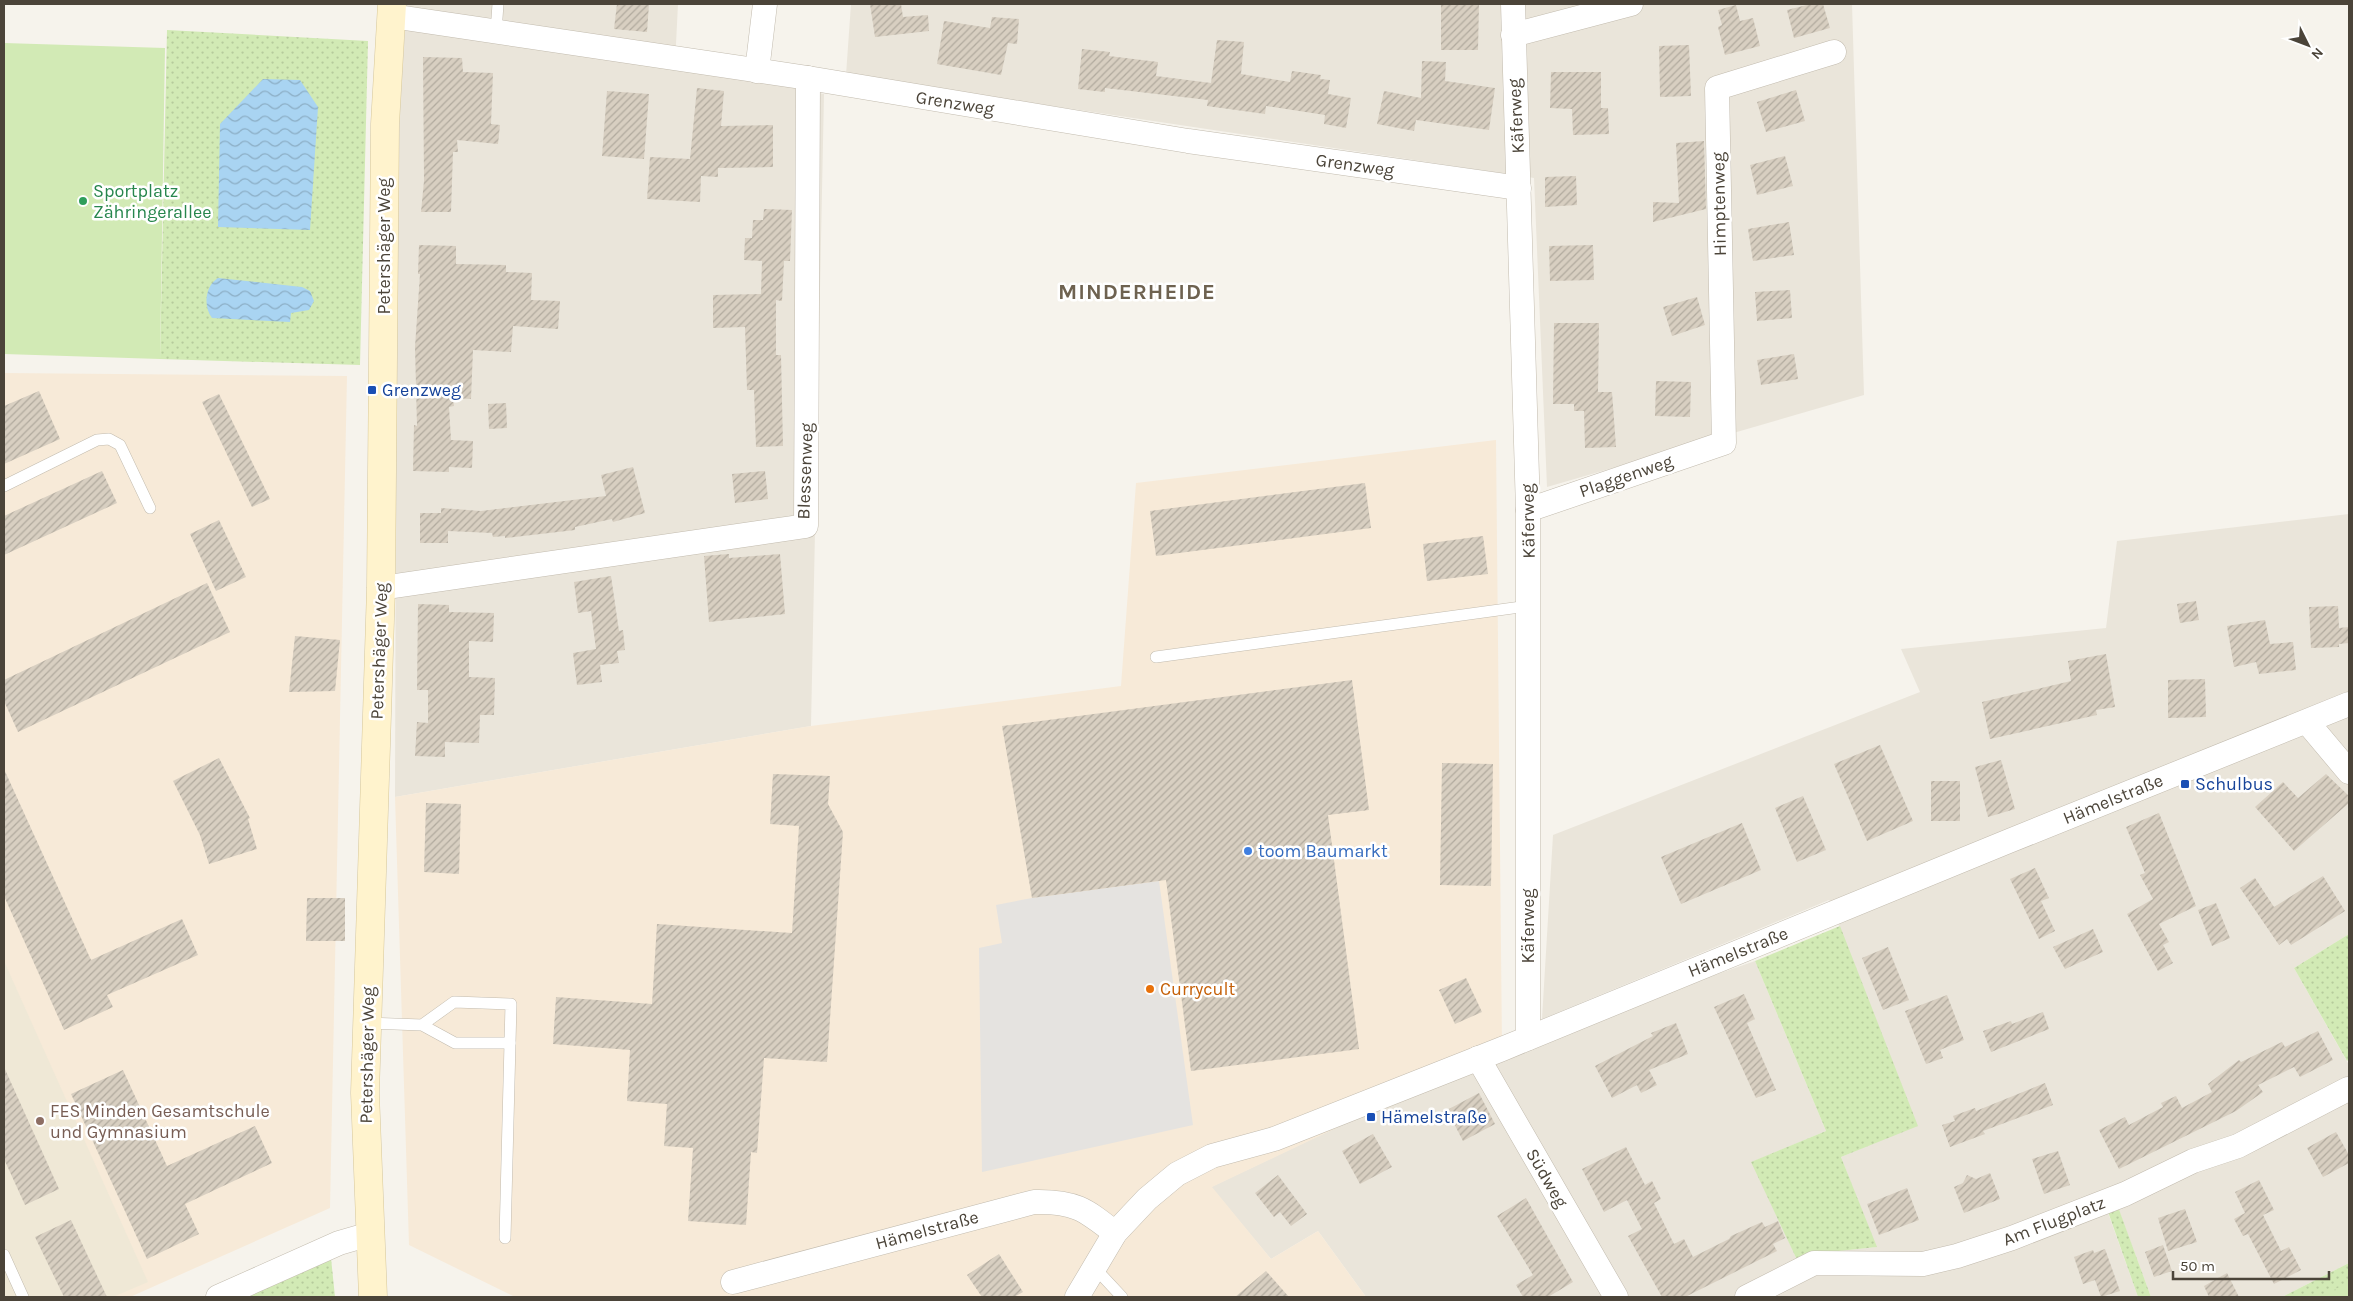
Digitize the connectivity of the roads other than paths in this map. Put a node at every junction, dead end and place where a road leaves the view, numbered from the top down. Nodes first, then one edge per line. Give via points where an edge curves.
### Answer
1 (498, 4) edge
2 (765, 4) edge
3 (1513, 4) edge
4 (1631, 4) edge
5 (391, 10) edge
6 (496, 32) junction
7 (1512, 35) junction
8 (1834, 52) dead end
9 (757, 71) junction
10 (808, 78) junction
11 (1520, 188) junction
12 (1724, 443) joint
13 (4, 486) edge
14 (150, 508) dead end
15 (1528, 510) junction
16 (381, 588) junction
17 (1528, 606) junction
18 (1156, 657) dead end
19 (2349, 704) edge
20 (2307, 722) junction
21 (2349, 772) edge
22 (367, 1023) junction
23 (422, 1024) junction
24 (1528, 1038) junction
25 (510, 1043) junction
26 (1478, 1058) junction
27 (2348, 1089) edge
28 (1115, 1233) junction
29 (370, 1234) junction
30 (505, 1238) dead end
31 (4, 1255) edge
32 (1094, 1267) junction
33 (734, 1282) dead end
34 (23, 1297) edge
35 (218, 1297) edge
36 (373, 1297) edge
37 (1077, 1297) edge
38 (1122, 1297) edge
39 (1616, 1297) edge
40 (1747, 1297) edge

1 - 6 lane
2 - 9 street
3 - 7 street, Käferweg
4 - 7 street
5 - 6 street, Grenzweg
5 - 16 street, Petershäger Weg via 385,124
6 - 9 street, Grenzweg
7 - 11 street, Käferweg
8 - 12 street, Himptenweg via 1717,88
9 - 10 street, Grenzweg
10 - 11 street, Grenzweg via 1188,141
10 - 16 street, Blessenweg via 806,526
11 - 15 street, Käferweg
12 - 15 street, Plaggenweg
13 - 14 lane via 97,440 109,439 120,445
15 - 17 street, Käferweg
16 - 22 street, Petershäger Weg
17 - 18 lane
17 - 24 street, Käferweg
19 - 20 street, Hämelstraße
20 - 21 street
20 - 24 street, Hämelstraße
22 - 23 lane
22 - 29 street, Petershäger Weg via 365,1093
23 - 25 lane via 455,1043
23 - 25 lane via 454,1002 511,1004
24 - 26 street, Hämelstraße
25 - 30 lane
26 - 28 street, Hämelstraße via 1274,1139 1212,1156 1177,1174 1147,1199
26 - 39 street, Südweg
27 - 40 street, Am Flugplatz via 2238,1146 2193,1161 2124,1194 2012,1238 1923,1264 1814,1263
28 - 32 street, Hämelstraße
28 - 33 street, Hämelstraße via 1074,1205 1055,1201 1034,1202
29 - 35 street via 339,1243
29 - 36 street, Petershäger Weg
31 - 34 lane
32 - 37 street, Hämelstraße
32 - 38 lane

